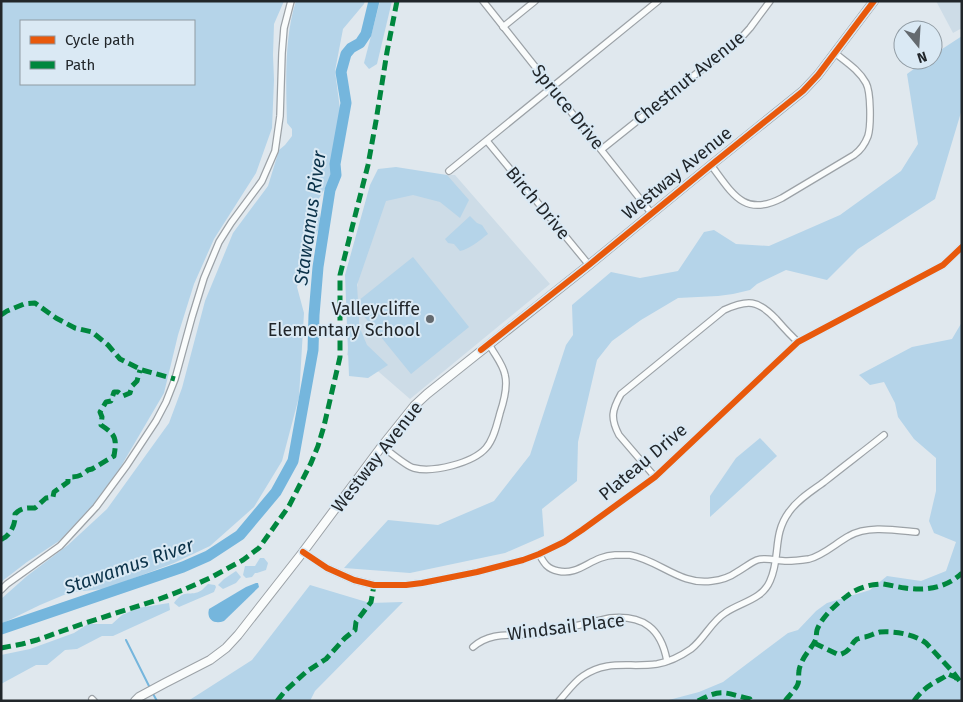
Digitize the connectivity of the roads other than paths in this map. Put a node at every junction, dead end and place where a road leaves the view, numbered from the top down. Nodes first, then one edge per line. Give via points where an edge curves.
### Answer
1 (291, 1) edge
2 (483, 1) edge
3 (535, 1) edge
4 (658, 1) edge
5 (770, 1) edge
6 (874, 1) edge
7 (503, 27) junction
8 (835, 53) junction
9 (551, 88) junction
10 (487, 141) junction
11 (602, 149) junction
12 (711, 165) junction
13 (449, 170) dead end
14 (652, 214) junction
15 (962, 247) edge
16 (589, 265) junction
17 (798, 342) junction
18 (489, 344) junction
19 (884, 435) dead end
20 (382, 446) junction
21 (655, 477) junction
22 (916, 532) dead end
23 (304, 552) junction
24 (539, 554) junction
25 (775, 560) junction
26 (1, 590) edge
27 (473, 647) dead end
28 (667, 661) junction
29 (135, 701) edge
30 (559, 701) edge

1 - 26 street via 284,28 276,151 262,181 219,242 204,278 176,379 166,402 128,466 96,507 60,546
2 - 7 street, Spruce Drive
3 - 7 street
4 - 9 street
5 - 11 street, Chestnut Avenue via 741,38
6 - 8 street, Westway Avenue
7 - 9 street, Spruce Drive
8 - 12 street, Westway Avenue via 803,91
8 - 12 street via 858,72 868,87 870,129 860,150 764,206 740,200
9 - 10 street
9 - 11 street, Spruce Drive
10 - 13 street
10 - 16 street, Birch Drive
11 - 14 street, Spruce Drive
12 - 14 street, Westway Avenue
14 - 16 street, Westway Avenue
15 - 17 street, Plateau Drive via 943,265
16 - 18 street, Westway Avenue
17 - 21 street, Plateau Drive
17 - 21 street via 758,304 736,304 724,310 621,394 614,405 616,429
18 - 20 street, Westway Avenue via 414,406
18 - 20 street via 505,373 506,384 502,407 487,447 463,462 423,469 412,467
19 - 25 street via 793,506 779,531
20 - 23 street, Westway Avenue
21 - 24 street, Plateau Drive via 564,542
22 - 25 street via 864,530 812,558
23 - 24 street, Plateau Drive via 327,568 354,580 388,586 468,574
23 - 29 street, Westway Avenue via 226,648
24 - 25 street via 551,570 563,572 577,570 602,557 630,555 683,578 704,582 728,577 758,560
25 - 28 street via 773,575 764,591 726,612 698,644
27 - 28 street, Windsail Place via 495,636 534,634 622,617 639,620 653,629 663,644
28 - 30 street via 613,664 595,669 581,677

